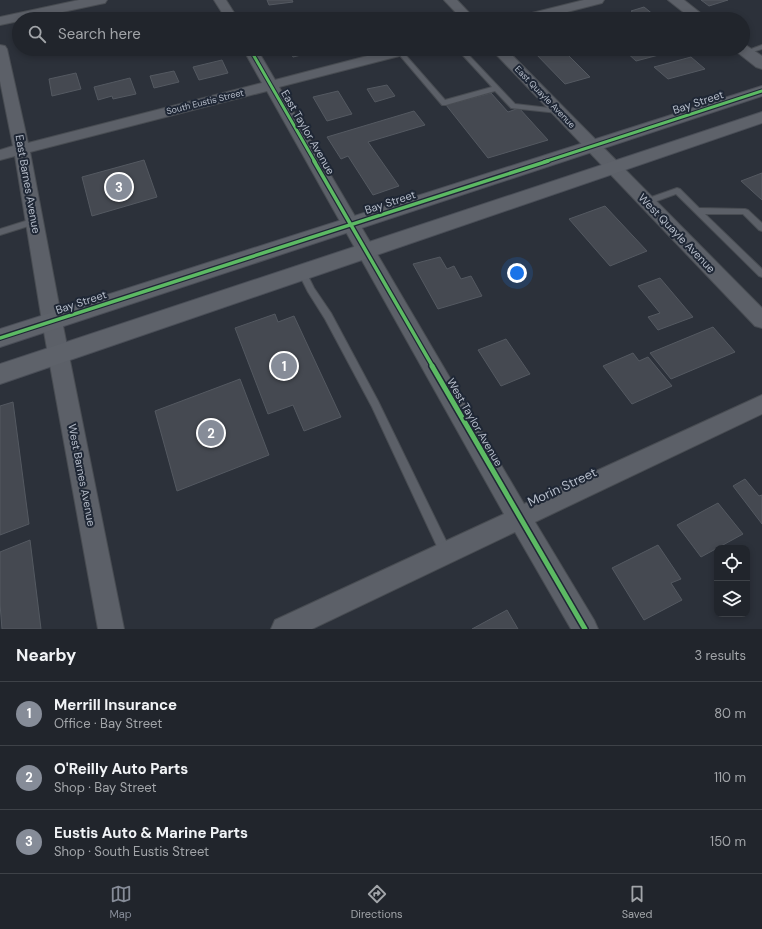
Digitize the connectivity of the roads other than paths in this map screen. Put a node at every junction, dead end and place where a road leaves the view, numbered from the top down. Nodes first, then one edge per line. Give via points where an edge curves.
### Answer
1 (100, 0) edge
2 (220, 0) edge
3 (450, 0) edge
4 (598, 0) edge
5 (675, 0) edge
6 (43, 12) edge
7 (228, 12) edge
8 (462, 12) edge
9 (552, 12) edge
10 (691, 12) edge
11 (12, 18) edge
12 (0, 21) edge
13 (0, 48) edge
14 (762, 48) edge
15 (750, 49) edge
16 (750, 55) edge
17 (254, 56) edge
18 (382, 56) edge
19 (409, 56) edge
20 (467, 56) edge
21 (505, 56) edge
22 (762, 64) edge
23 (271, 85) junction
24 (497, 88) junction
25 (762, 90) edge
26 (558, 111) junction
27 (762, 117) edge
28 (592, 145) junction
29 (22, 150) junction
30 (0, 155) edge
31 (613, 167) junction
32 (646, 202) junction
33 (697, 211) junction
34 (35, 221) junction
35 (351, 224) junction
36 (762, 228) edge
37 (0, 232) edge
38 (366, 250) junction
39 (302, 272) junction
40 (762, 274) edge
41 (762, 320) edge
42 (52, 321) junction
43 (0, 338) edge
44 (59, 354) junction
45 (0, 374) edge
46 (762, 404) edge
47 (520, 519) junction
48 (446, 553) junction
49 (111, 629) edge
50 (284, 629) edge
51 (585, 629) edge

1 - 6 street
2 - 7 street
3 - 8 street
4 - 9 street
5 - 10 street
11 - 12 street
13 - 29 street, East Barnes Avenue
14 - 15 lane
16 - 22 street
17 - 23 street, East Taylor Avenue
18 - 23 street, South Eustis Street
19 - 24 lane via 444,103
20 - 24 lane
21 - 26 street, East Quayle Avenue
23 - 29 street, South Eustis Street
23 - 35 street, East Taylor Avenue
24 - 26 lane via 513,106
25 - 28 main road, Bay Street
26 - 28 street, East Quayle Avenue
27 - 31 main road
28 - 31 street, West Quayle Avenue
28 - 35 main road, Bay Street
29 - 30 street, South Eustis Street
29 - 34 street, East Barnes Avenue
31 - 32 street, West Quayle Avenue
31 - 38 main road
32 - 33 lane via 677,191
32 - 41 street, West Quayle Avenue
33 - 36 lane via 745,212
33 - 40 lane
34 - 37 lane
34 - 42 street, East Barnes Avenue
35 - 38 street, West Taylor Avenue
35 - 42 main road, Bay Street
38 - 39 main road
38 - 47 street, West Taylor Avenue
39 - 44 main road
39 - 48 lane via 375,404
42 - 43 main road, Bay Street
42 - 44 street, West Barnes Avenue
44 - 45 main road
44 - 49 street, West Barnes Avenue
46 - 47 street, Morin Street
47 - 48 street, Morin Street
47 - 51 street, West Taylor Avenue
48 - 50 street, Morin Street

